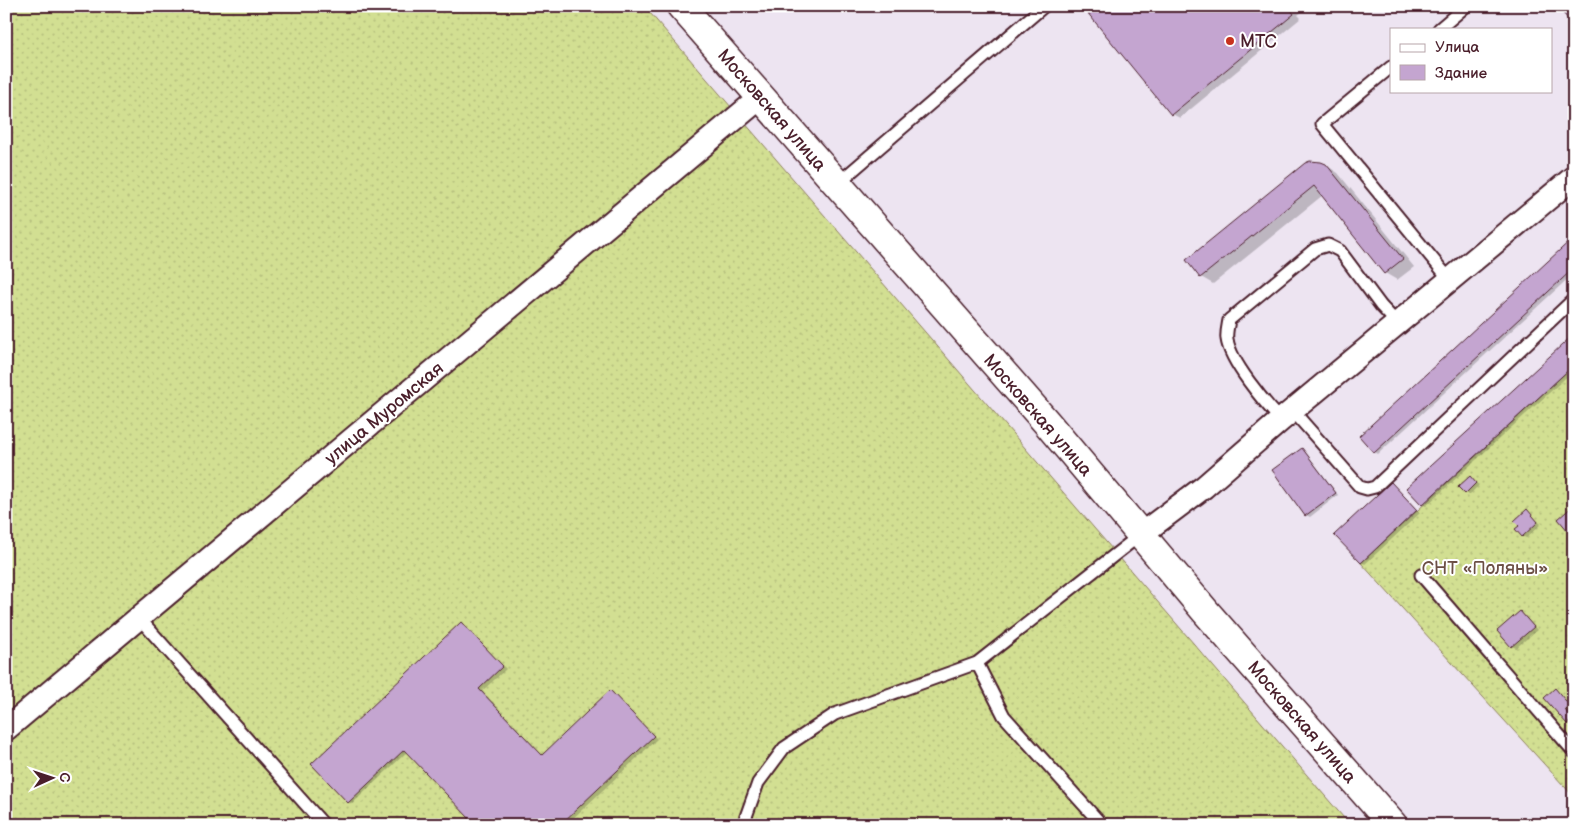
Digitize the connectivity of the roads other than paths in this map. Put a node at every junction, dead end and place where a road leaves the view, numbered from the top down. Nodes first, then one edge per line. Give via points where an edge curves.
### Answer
1 (681, 6) edge
2 (1044, 6) edge
3 (1466, 6) edge
4 (1440, 28) edge
5 (1390, 69) edge
6 (762, 98) junction
7 (1574, 178) edge
8 (837, 184) junction
9 (1450, 280) junction
10 (1574, 298) edge
11 (1397, 323) junction
12 (1287, 416) junction
13 (1140, 535) junction
14 (1421, 575) dead end
15 (139, 618) junction
16 (977, 663) junction
17 (6, 729) edge
18 (1574, 752) edge
19 (324, 825) edge
20 (743, 825) edge
21 (1102, 825) edge
22 (1393, 825) edge

1 - 6 main road, Московская улица
2 - 8 lane
3 - 4 lane
5 - 9 lane via 1322,124
6 - 8 main road, Московская улица
6 - 15 street, улица Муромская
7 - 9 street
8 - 13 main road, Московская улица via 1047,423
9 - 11 street
10 - 12 lane via 1375,487 1360,487
11 - 12 street
11 - 12 lane via 1340,251 1328,245 1315,249 1229,320 1227,338 1231,354 1262,400
12 - 13 street
13 - 16 lane
13 - 22 main road, Московская улица
14 - 18 lane
15 - 17 street, улица Муромская
15 - 19 lane
16 - 20 lane via 835,714 784,748 758,783
16 - 21 lane via 1004,716

